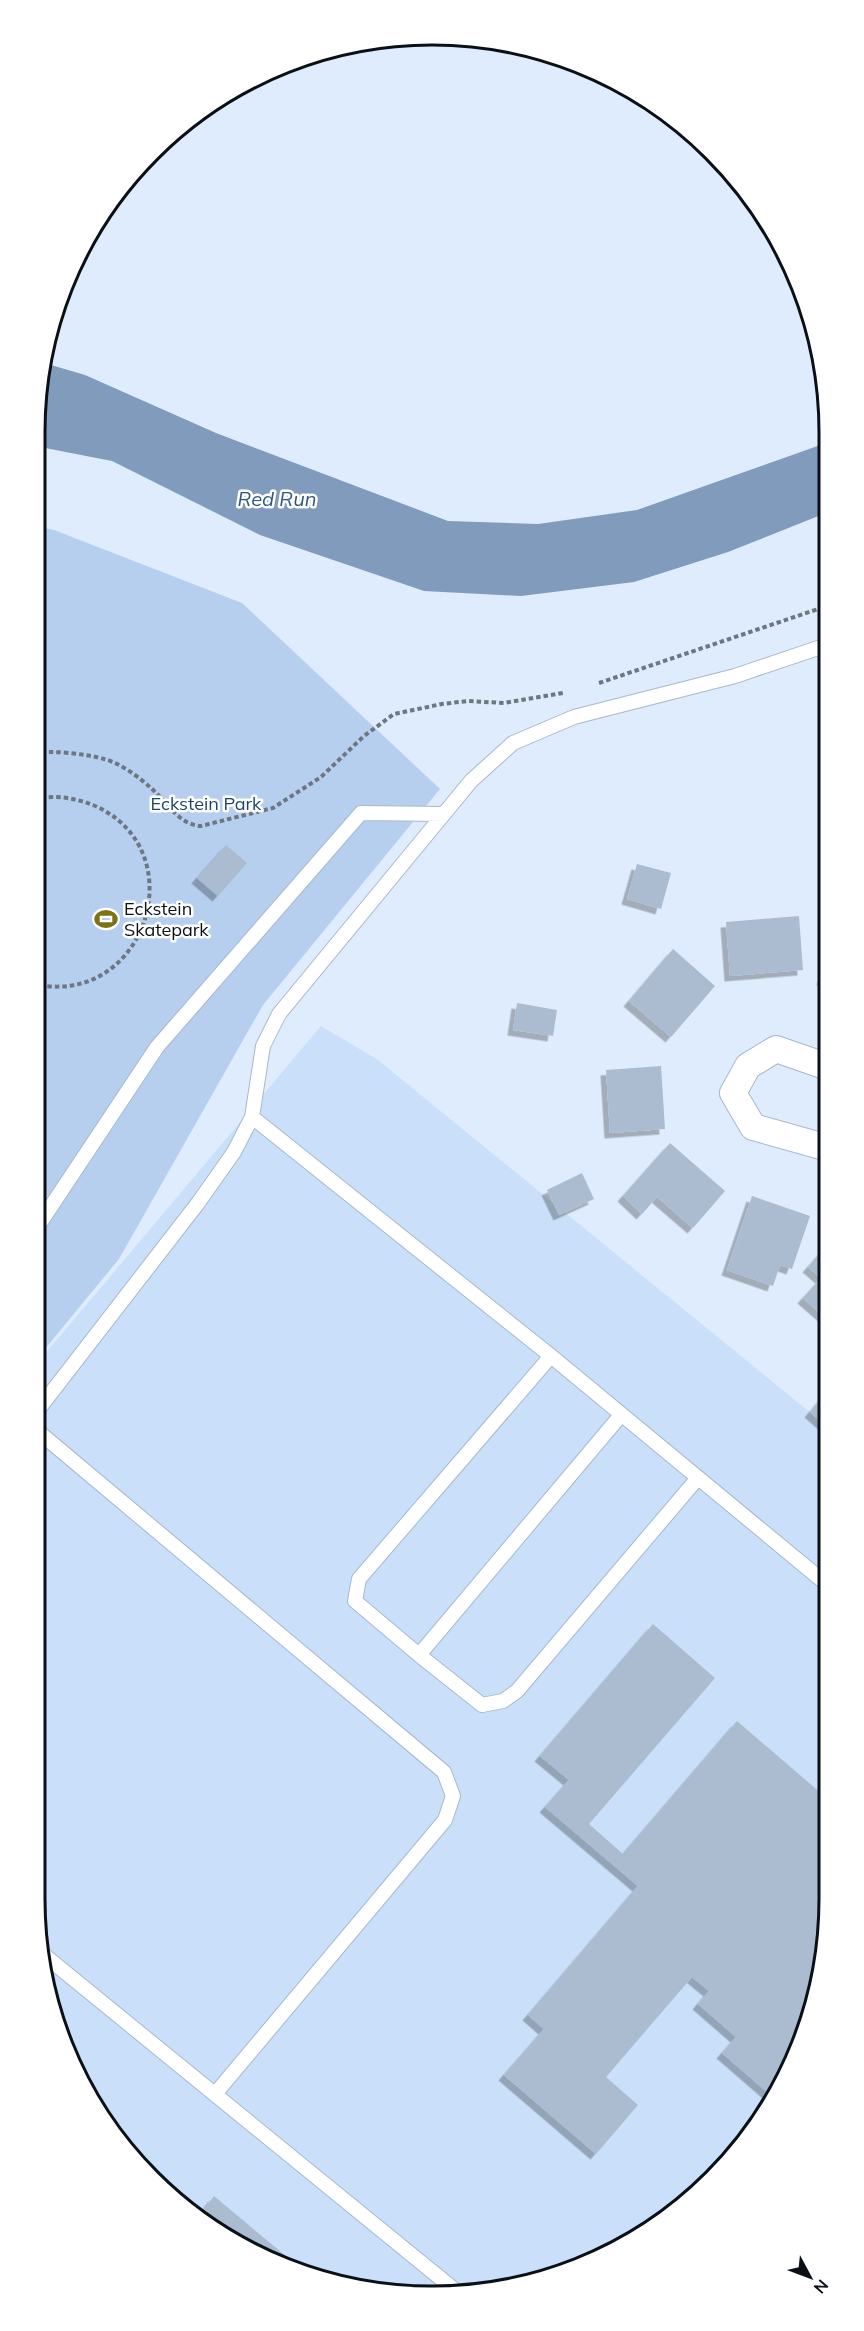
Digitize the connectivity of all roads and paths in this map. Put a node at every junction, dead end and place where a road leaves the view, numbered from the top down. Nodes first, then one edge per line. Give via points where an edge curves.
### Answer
1 (819, 608) edge
2 (819, 648) edge
3 (591, 686) dead end
4 (570, 692) dead end
5 (45, 751) edge
6 (45, 797) edge
7 (443, 814) junction
8 (45, 986) edge
9 (819, 1064) edge
10 (252, 1117) junction
11 (819, 1145) edge
12 (45, 1215) edge
13 (551, 1356) junction
14 (45, 1401) edge
15 (621, 1415) junction
16 (45, 1437) edge
17 (697, 1479) junction
18 (819, 1578) edge
19 (419, 1655) junction
20 (50, 1960) edge
21 (214, 2094) junction
22 (450, 2285) edge

1 - 3 path
2 - 7 lane via 735,676 574,717 513,743 471,781
4 - 5 path via 504,703 442,704 394,714 321,777 273,808 201,826 191,826 122,767 104,759
6 - 8 path via 76,799 107,811 131,833 146,862 151,895 139,936 129,953 106,973 78,984
7 - 10 lane via 279,1014 263,1046
7 - 12 lane via 360,813 157,1047
9 - 11 street via 776,1049 748,1066 733,1093 753,1127
10 - 13 lane
10 - 14 lane via 234,1152 198,1203
13 - 15 lane
13 - 19 lane via 359,1579 355,1601
15 - 17 lane
15 - 19 lane
16 - 21 lane via 444,1772 453,1796 445,1820
17 - 18 lane
17 - 19 lane via 517,1690 503,1701 482,1705
20 - 21 lane
21 - 22 lane

